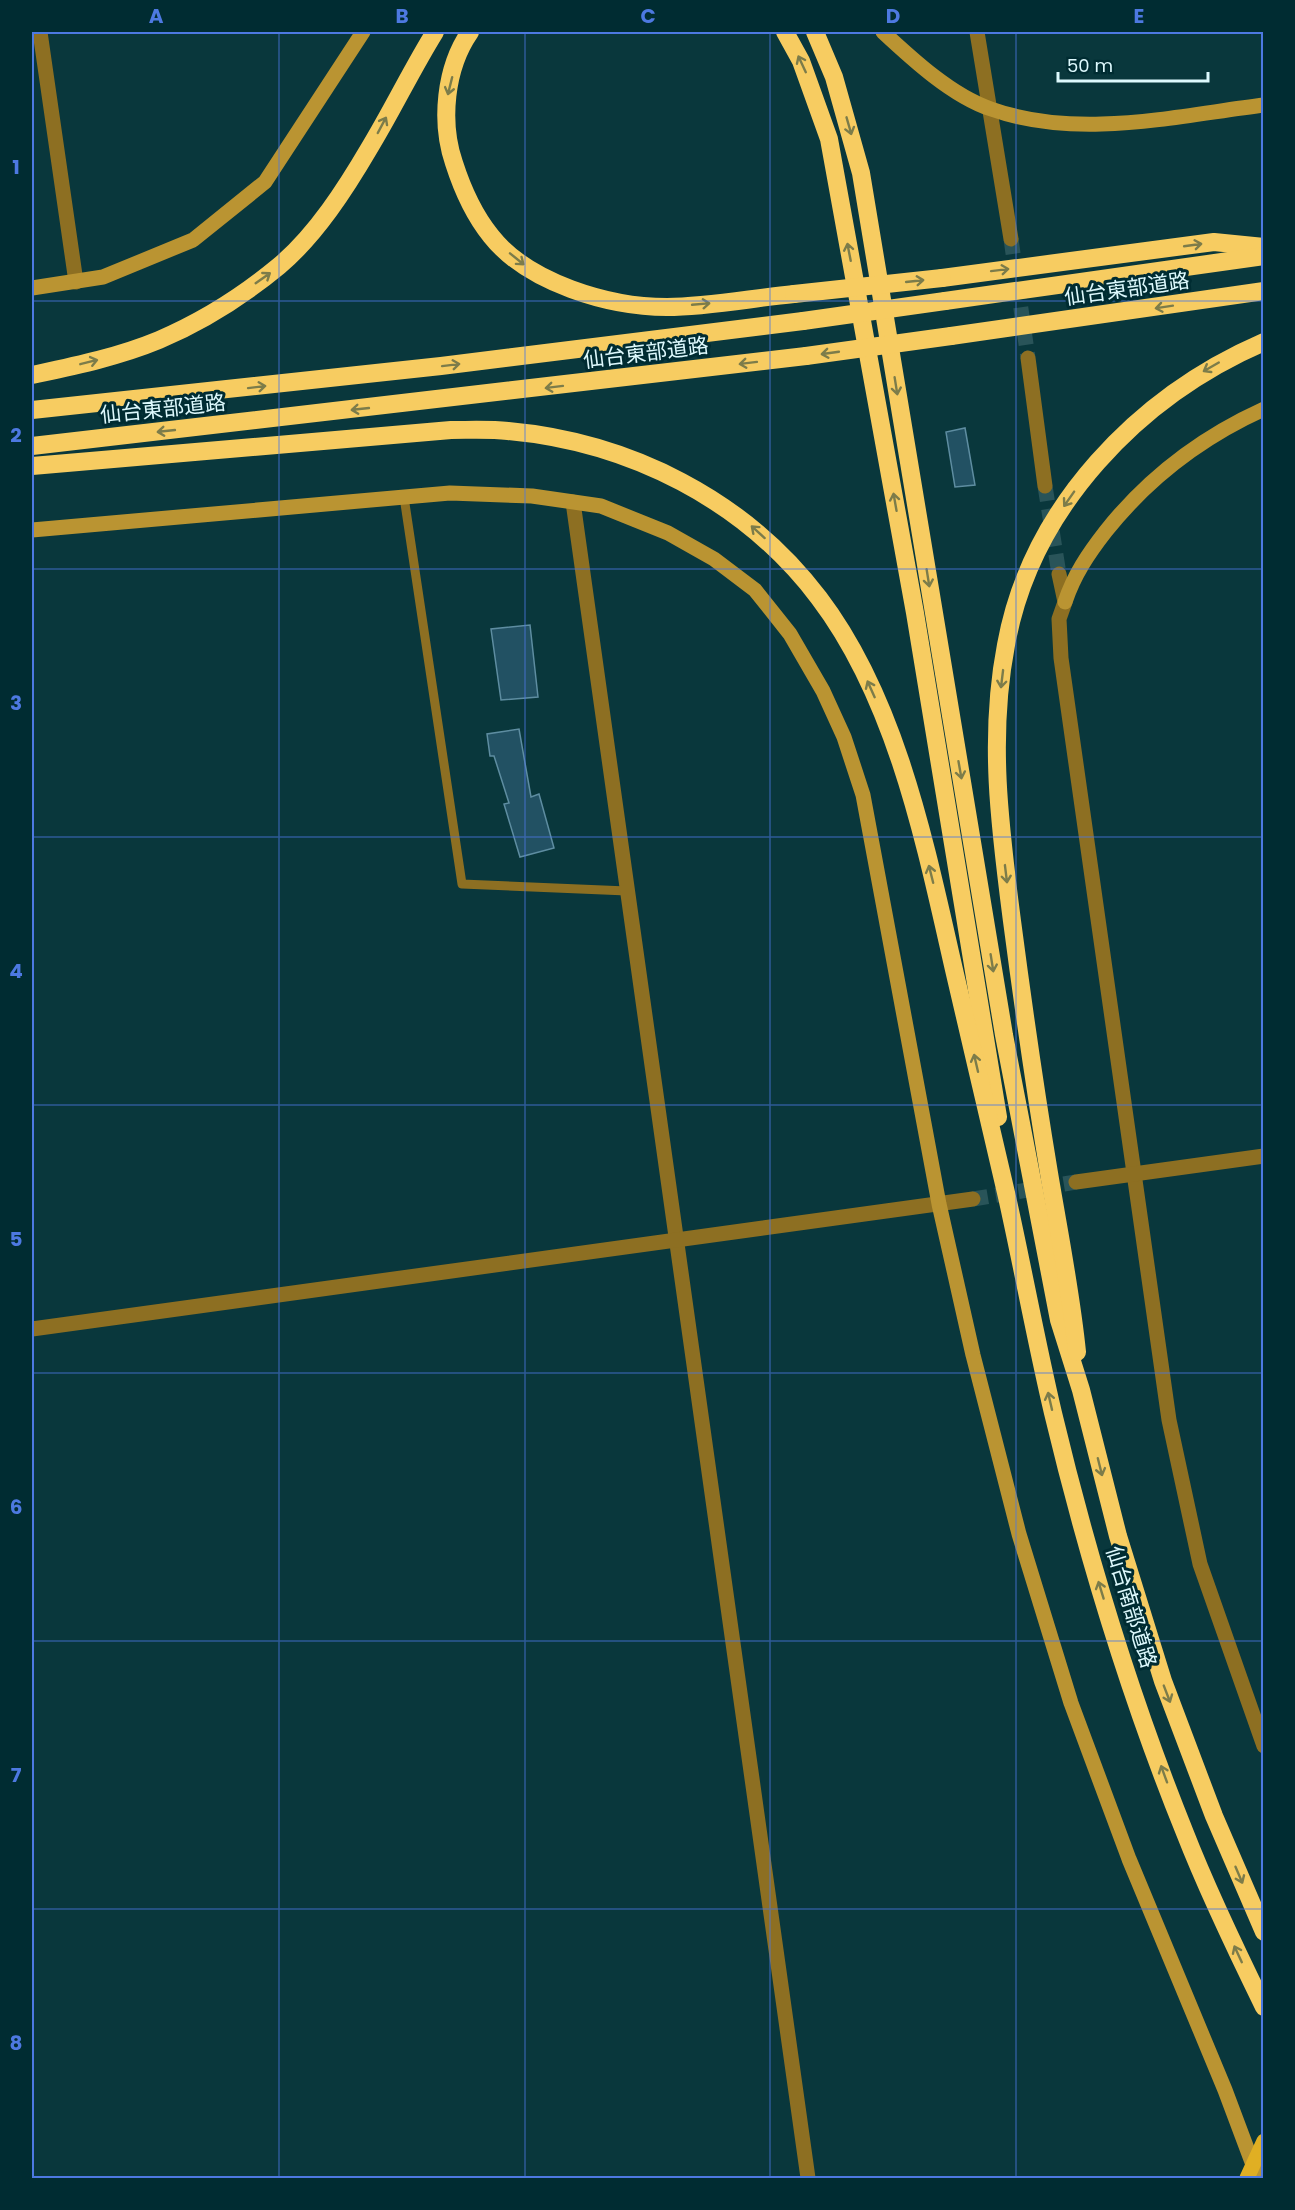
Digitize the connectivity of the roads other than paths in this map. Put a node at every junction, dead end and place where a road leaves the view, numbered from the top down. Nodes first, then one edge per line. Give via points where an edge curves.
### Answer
1 (40, 32) edge
2 (363, 32) edge
3 (435, 32) edge
4 (470, 32) edge
5 (785, 32) edge
6 (815, 32) edge
7 (883, 32) edge
8 (977, 32) edge
9 (1263, 105) edge
10 (988, 109) junction
11 (1011, 239) tunnel mouth
12 (1263, 247) edge
13 (1263, 256) edge
14 (76, 282) junction
15 (32, 288) edge
16 (1263, 291) edge
17 (1263, 342) edge
18 (1028, 358) tunnel mouth
19 (32, 375) edge
20 (1263, 409) edge
21 (32, 410) edge
22 (32, 446) edge
23 (32, 466) edge
24 (1045, 486) tunnel mouth
25 (404, 498) junction
26 (573, 502) junction
27 (32, 530) edge
28 (1059, 574) tunnel mouth
29 (1065, 602) junction
30 (627, 891) junction
31 (1263, 1156) edge
32 (1133, 1175) junction
33 (1076, 1182) tunnel mouth
34 (973, 1199) tunnel mouth
35 (1008, 1202) junction
36 (939, 1204) junction
37 (676, 1242) junction
38 (32, 1329) edge
39 (1081, 1390) junction
40 (1263, 1746) edge
41 (1263, 1932) edge
42 (1263, 2007) edge
43 (1263, 2141) edge
44 (1252, 2174) edge
45 (808, 2178) edge

1 - 14 street
2 - 14 street via 265,182 193,240 103,277
19 -> 3 highway via 110,357 159,340 209,314 280,265 339,195
4 -> 12 highway, bridge via 447,92 446,127 460,182 491,237 521,262 571,289 634,305 669,307 942,278 1214,242
35 -> 5 highway via 994,1084 915,614 829,139 801,61
6 -> 39 highway via 834,77 861,172 1004,1035 1059,1320
7 - 10 street via 916,63
8 - 10 street
9 - 10 street via 1107,125 1028,120
10 - 11 street
21 -> 13 highway, 仙台東部道路, bridge via 663,340
14 - 15 street
16 -> 22 highway, 仙台東部道路, bridge via 806,356
17 -> 39 highway via 1194,377 1150,409 1083,479 1038,553 1020,594 1006,644 995,765 998,818
18 - 24 street
20 - 29 street via 1229,425 1174,460 1131,499 1072,579
35 -> 23 highway via 910,792 881,711 839,626 787,560 753,528 679,479 603,448 506,430 451,430
25 - 26 street via 450,493
25 - 27 street
25 - 30 lane via 462,884
26 - 30 street
26 - 36 street via 600,506 668,533 714,559 755,591 790,634 823,691 844,736 863,795
28 - 29 street
29 - 32 street via 1059,619 1061,658
30 - 37 street
31 - 32 street
32 - 33 street
32 - 40 street via 1169,1420 1198,1553
34 - 36 street
42 -> 35 highway, 仙台南部道路 via 1185,1832 1094,1567 1053,1416
36 - 37 street
36 - 44 street via 1019,1534 1071,1702 1129,1859 1225,2090
37 - 38 street
37 - 45 street
39 -> 41 highway, 仙台南部道路 via 1118,1536 1162,1681
43 - 44 main road

